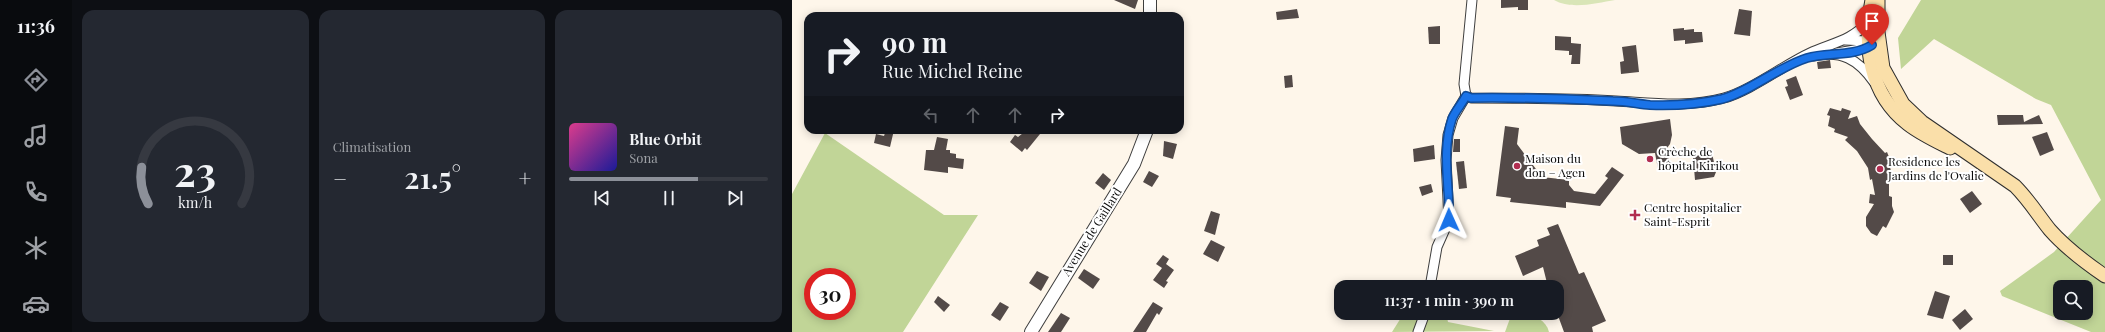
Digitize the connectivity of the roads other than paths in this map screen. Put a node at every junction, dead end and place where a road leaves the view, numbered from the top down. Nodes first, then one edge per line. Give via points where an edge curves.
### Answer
1 (1150, 0) edge
2 (1472, 0) edge
3 (1872, 0) edge
4 (1878, 0) edge
5 (1150, 12) edge
6 (1867, 22) junction
7 (1878, 32) junction
8 (1844, 40) junction
9 (1869, 44) junction
10 (1836, 53) junction
11 (1780, 69) junction
12 (1466, 96) junction
13 (1883, 96) junction
14 (1922, 122) junction
15 (1145, 134) edge
16 (1994, 170) junction
17 (2105, 276) edge
18 (1431, 280) edge
19 (1422, 320) edge
20 (1031, 332) edge
21 (1418, 332) edge

1 - 5 street
2 - 12 street via 1464,84
3 - 6 main road
4 - 7 main road
6 - 8 street
6 - 9 main road
7 - 9 street
7 - 14 main road via 1880,55 1886,74 1903,104
8 - 9 street
8 - 11 street via 1810,53
9 - 10 street
9 - 13 main road via 1871,70
9 - 14 street via 1879,76 1891,98 1912,120
10 - 11 street via 1806,58
10 - 13 street via 1862,68
11 - 12 street via 1731,96 1679,104 1649,105 1617,101
12 - 18 street via 1453,118 1448,134 1446,160 1449,220 1437,247
13 - 16 main road via 1908,125
14 - 16 main road
15 - 20 street, Avenue de Gaillard via 1134,164
16 - 17 main road via 2015,186 2062,242
19 - 21 street

